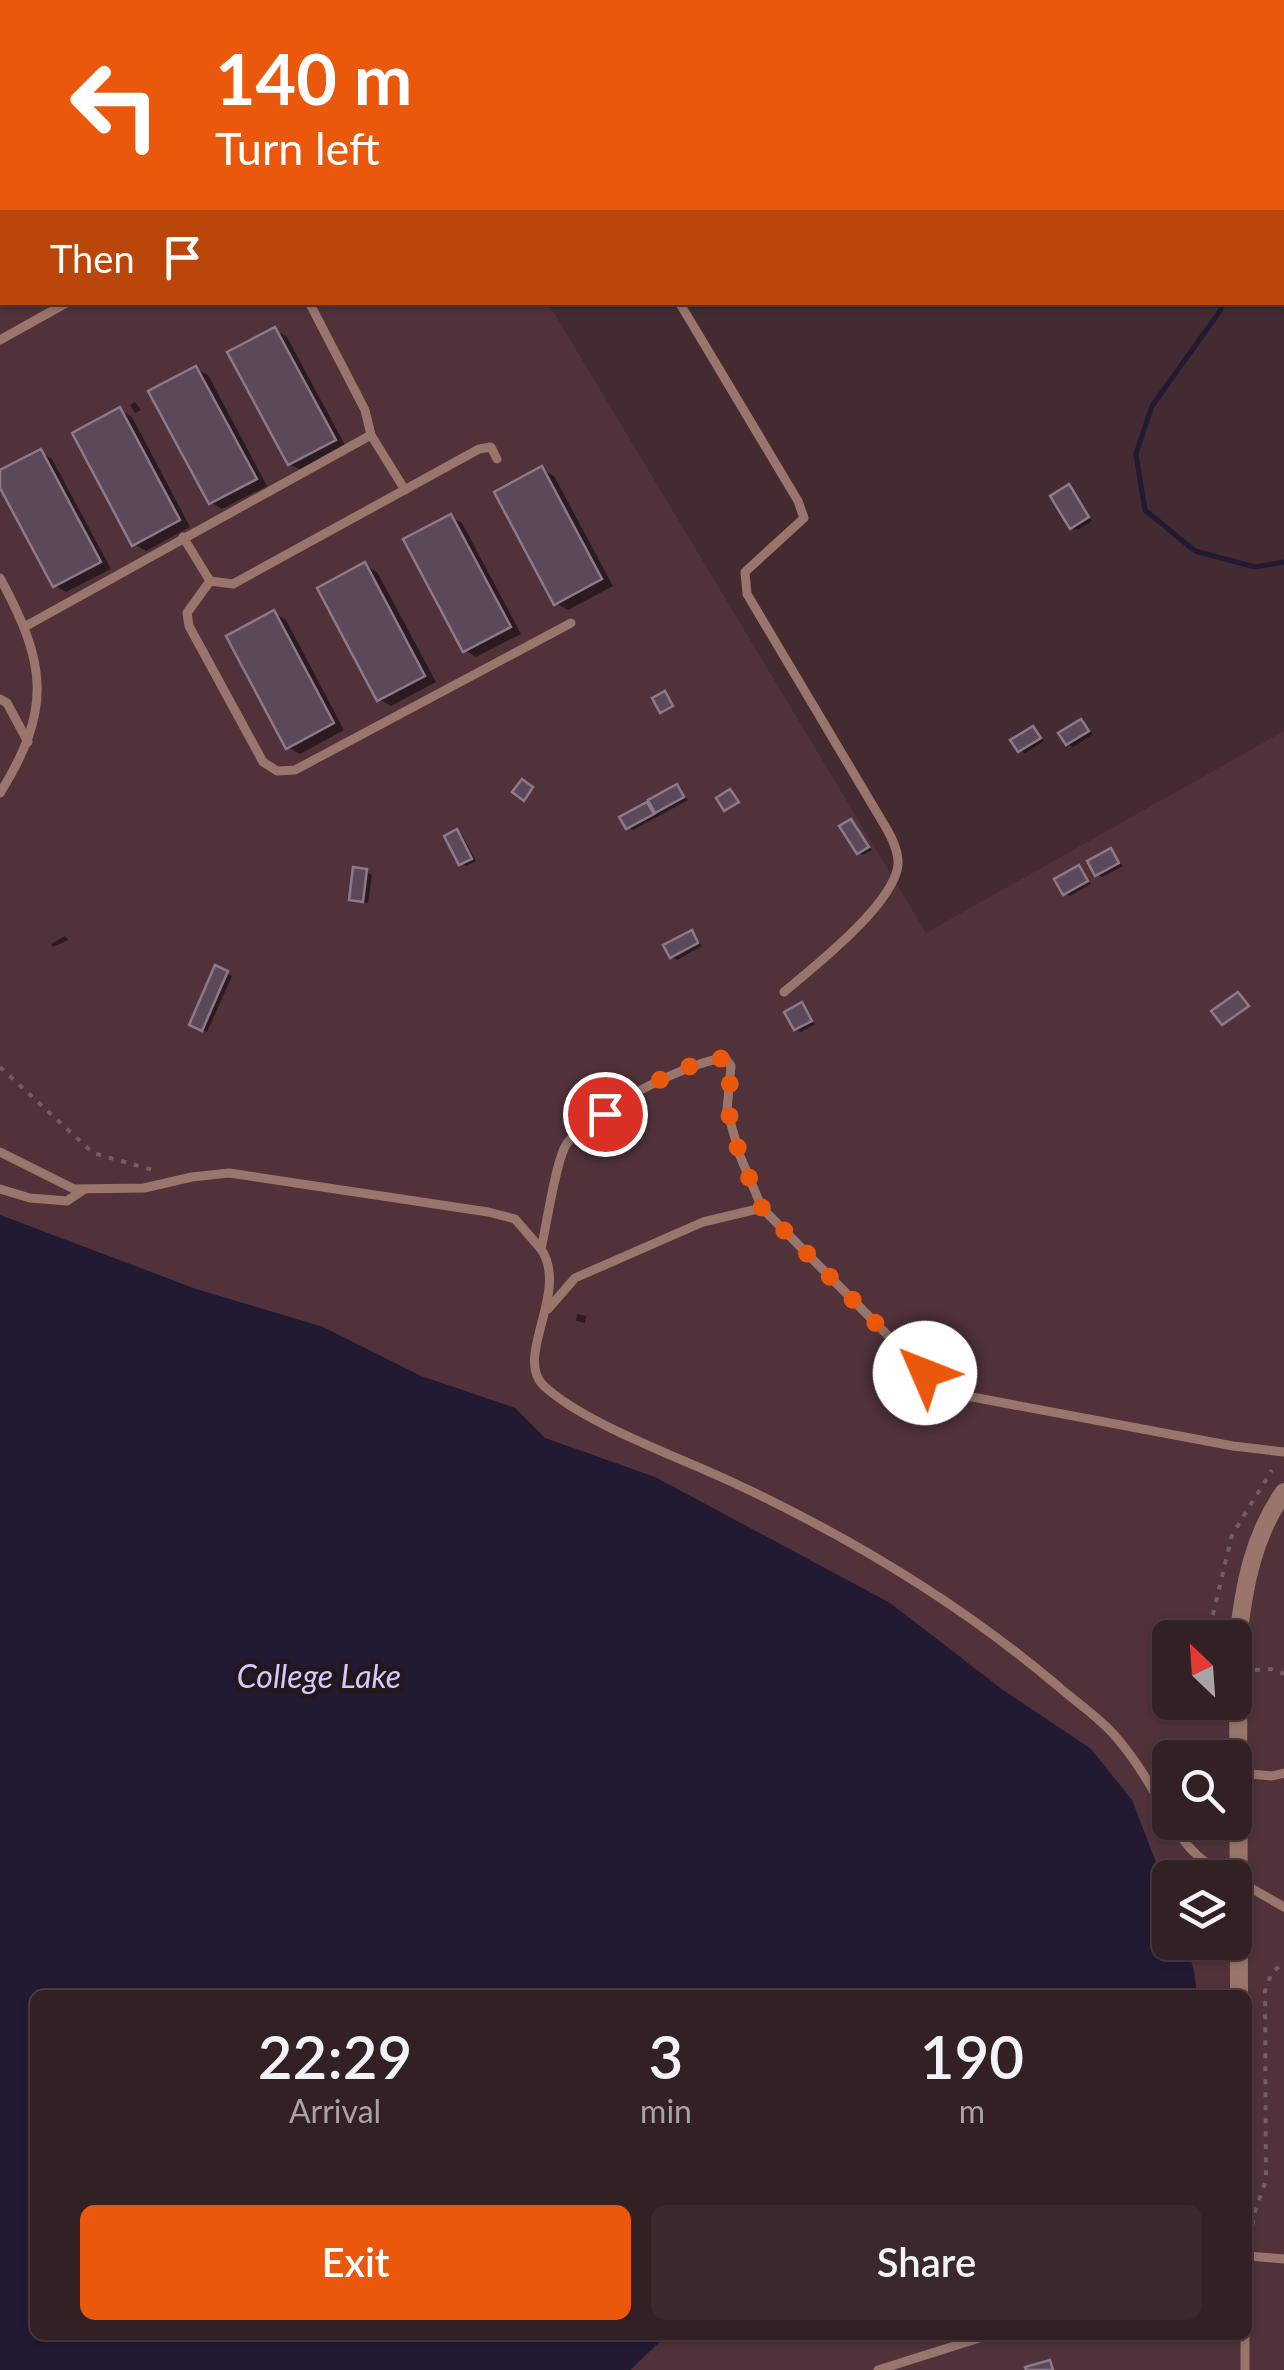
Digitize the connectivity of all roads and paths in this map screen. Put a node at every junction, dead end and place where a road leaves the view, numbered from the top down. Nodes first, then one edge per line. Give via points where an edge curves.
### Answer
1 (63, 305) edge
2 (311, 305) edge
3 (681, 305) edge
4 (0, 340) edge
5 (371, 435) junction
6 (497, 459) dead end
7 (406, 490) junction
8 (183, 538) junction
9 (0, 578) edge
10 (210, 581) junction
11 (572, 622) dead end
12 (26, 626) junction
13 (0, 699) edge
14 (28, 742) junction
15 (0, 793) edge
16 (784, 992) dead end
17 (0, 1066) edge
18 (0, 1152) edge
19 (154, 1170) dead end
20 (86, 1188) junction
21 (0, 1189) edge
22 (762, 1208) junction
23 (541, 1250) junction
24 (547, 1310) junction
25 (1284, 1452) edge
26 (1272, 1470) dead end
27 (1284, 1492) edge
28 (1210, 1620) edge
29 (1252, 1670) edge
30 (1284, 1674) edge
31 (1236, 1740) edge
32 (1284, 1773) edge
33 (1252, 1774) edge
34 (1152, 1792) edge
35 (1182, 1840) edge
36 (1199, 1860) edge
37 (1252, 1889) edge
38 (1284, 1906) edge
39 (1237, 1960) edge
40 (1284, 1963) edge
41 (1238, 1990) edge
42 (1252, 2238) dead end
43 (1252, 2256) edge
44 (1284, 2259) edge
45 (973, 2340) edge
46 (1245, 2340) edge
47 (878, 2370) edge
48 (1246, 2370) edge

1 - 4 lane
2 - 5 lane via 365,410
3 - 16 lane via 804,518 745,572 747,594 894,842 899,862 880,902
5 - 7 lane
5 - 8 lane
6 - 7 lane via 491,448 478,449
7 - 10 lane via 234,584
8 - 10 lane
8 - 12 lane
9 - 12 lane
10 - 11 lane via 186,612 189,626 263,762 276,772 295,770
12 - 14 lane via 39,701
13 - 14 lane
14 - 15 lane
17 - 19 path via 93,1153
18 - 20 lane via 74,1189
20 - 21 lane via 67,1201
20 - 23 lane via 144,1188 228,1173 488,1212 516,1219
22 - 23 lane via 728,1110 731,1066 726,1058 706,1060 624,1101 565,1146
22 - 24 lane via 703,1222 574,1278
22 - 25 lane via 925,1373 967,1396
23 - 24 lane via 550,1282
24 - 34 lane via 532,1361 541,1384 574,1409 768,1499 954,1605 1116,1736
26 - 28 path via 1232,1535
27 - 31 street via 1256,1543 1244,1590
29 - 30 path
32 - 33 lane
35 - 36 lane
37 - 38 lane
39 - 41 street
40 - 42 path via 1265,1991 1266,2180
43 - 44 lane
45 - 47 lane
46 - 48 lane

